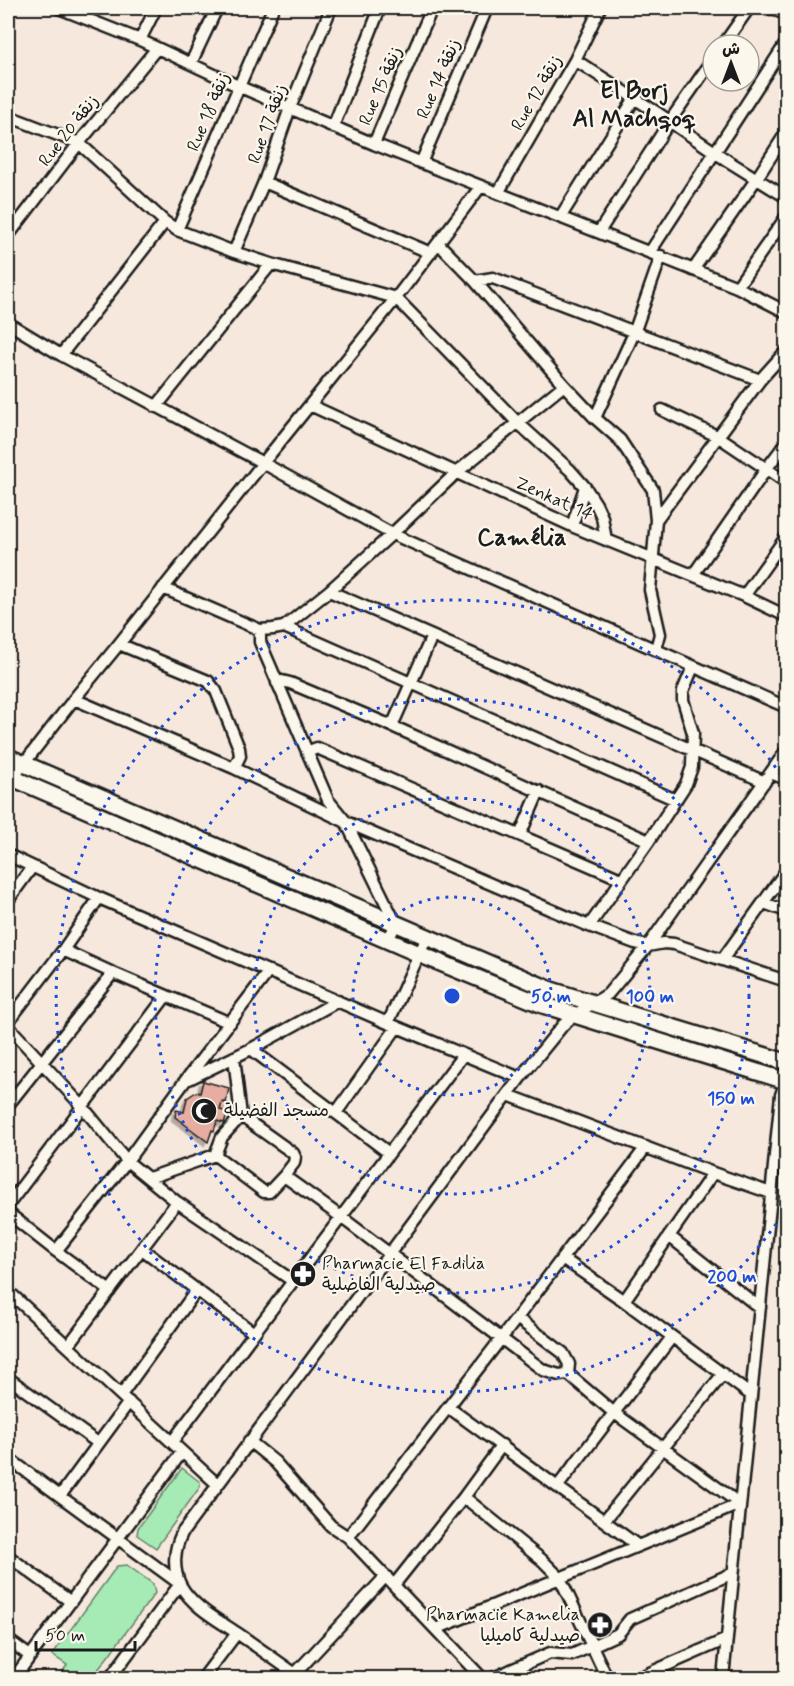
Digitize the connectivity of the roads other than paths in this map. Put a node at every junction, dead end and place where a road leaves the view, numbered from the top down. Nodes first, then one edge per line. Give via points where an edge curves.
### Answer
1 (59, 8) edge
2 (156, 8) edge
3 (217, 8) edge
4 (273, 8) edge
5 (331, 8) edge
6 (380, 8) edge
7 (432, 8) edge
8 (487, 8) edge
9 (600, 8) edge
10 (749, 8) edge
11 (769, 8) edge
12 (786, 14) edge
13 (731, 33) edge
14 (140, 40) junction
15 (786, 43) edge
16 (157, 48) junction
17 (575, 60) junction
18 (191, 63) junction
19 (701, 76) edge
20 (238, 86) junction
21 (635, 98) junction
22 (290, 108) junction
23 (8, 116) edge
24 (670, 121) junction
25 (333, 127) junction
26 (786, 133) edge
27 (79, 143) junction
28 (374, 144) junction
29 (716, 152) junction
30 (421, 163) junction
31 (757, 178) junction
32 (264, 182) junction
33 (481, 186) junction
34 (498, 193) junction
35 (786, 197) edge
36 (561, 216) junction
37 (786, 217) edge
38 (165, 222) junction
39 (177, 230) junction
40 (599, 232) junction
41 (8, 236) edge
42 (438, 243) junction
43 (234, 252) junction
44 (650, 252) junction
45 (431, 253) junction
46 (661, 256) junction
47 (271, 264) junction
48 (693, 270) junction
49 (475, 281) junction
50 (737, 287) junction
51 (396, 298) junction
52 (785, 309) edge
53 (8, 323) edge
54 (634, 333) junction
55 (786, 351) edge
56 (61, 355) junction
57 (760, 380) junction
58 (564, 385) junction
59 (310, 405) junction
60 (156, 407) junction
61 (662, 410) dead end
62 (595, 418) junction
63 (517, 422) junction
64 (719, 437) junction
65 (786, 443) edge
66 (263, 463) junction
67 (766, 468) junction
68 (456, 473) junction
69 (786, 483) edge
70 (585, 487) junction
71 (656, 520) junction
72 (572, 526) junction
73 (392, 534) junction
74 (786, 537) edge
75 (606, 540) junction
76 (654, 560) junction
77 (693, 575) junction
78 (163, 588) junction
79 (329, 591) junction
80 (744, 596) junction
81 (786, 616) edge
82 (284, 627) junction
83 (260, 630) junction
84 (432, 636) junction
85 (119, 644) junction
86 (656, 649) junction
87 (693, 667) junction
88 (277, 683) junction
89 (411, 683) junction
90 (74, 699) junction
91 (786, 707) edge
92 (392, 726) junction
93 (786, 751) edge
94 (307, 752) junction
95 (693, 752) junction
96 (8, 757) edge
97 (23, 764) junction
98 (234, 768) junction
99 (768, 778) junction
100 (786, 779) edge
101 (9, 780) edge
102 (538, 791) junction
103 (676, 800) junction
104 (346, 822) junction
105 (520, 835) junction
106 (649, 841) junction
107 (8, 855) edge
108 (32, 867) junction
109 (786, 871) edge
110 (621, 879) junction
111 (99, 898) junction
112 (8, 900) edge
113 (764, 903) junction
114 (786, 911) edge
115 (396, 924) junction
116 (589, 926) junction
117 (427, 937) junction
118 (388, 940) junction
119 (648, 946) junction
120 (63, 950) junction
121 (418, 954) junction
122 (722, 960) junction
123 (269, 971) junction
124 (113, 973) junction
125 (786, 981) edge
126 (166, 996) junction
127 (338, 1001) junction
128 (595, 1004) junction
129 (576, 1014) junction
130 (230, 1023) junction
131 (8, 1024) edge
132 (393, 1025) junction
133 (251, 1049) junction
134 (463, 1055) junction
135 (234, 1058) junction
136 (786, 1062) edge
137 (42, 1063) junction
138 (520, 1078) junction
139 (786, 1081) edge
140 (185, 1082) junction
141 (508, 1095) junction
142 (8, 1105) edge
143 (82, 1106) junction
144 (336, 1113) junction
145 (241, 1116) junction
146 (646, 1147) junction
147 (389, 1154) junction
148 (215, 1155) junction
149 (128, 1161) junction
150 (713, 1173) junction
151 (284, 1176) junction
152 (149, 1178) junction
153 (771, 1193) junction
154 (177, 1202) junction
155 (8, 1205) edge
156 (8, 1213) edge
157 (341, 1217) junction
158 (669, 1236) junction
159 (142, 1250) junction
160 (56, 1251) junction
161 (389, 1253) junction
162 (562, 1258) junction
163 (293, 1281) junction
164 (110, 1291) junction
165 (196, 1291) junction
166 (8, 1292) edge
167 (624, 1302) junction
168 (760, 1308) junction
169 (518, 1317) junction
170 (254, 1333) junction
171 (672, 1337) junction
172 (501, 1339) junction
173 (68, 1346) junction
174 (568, 1374) junction
175 (723, 1374) junction
176 (8, 1378) edge
177 (751, 1395) junction
178 (125, 1398) junction
179 (448, 1407) junction
180 (613, 1412) junction
181 (249, 1441) junction
182 (172, 1442) junction
183 (98, 1443) junction
184 (501, 1445) junction
185 (663, 1449) junction
186 (182, 1452) junction
187 (8, 1458) edge
188 (217, 1484) junction
189 (558, 1486) junction
190 (60, 1496) junction
191 (464, 1497) junction
192 (740, 1504) junction
193 (604, 1521) junction
194 (348, 1537) junction
195 (118, 1538) junction
196 (637, 1545) junction
197 (8, 1556) edge
198 (733, 1573) junction
199 (386, 1576) junction
200 (560, 1578) junction
201 (180, 1584) junction
202 (394, 1585) junction
203 (71, 1602) junction
204 (436, 1629) junction
205 (237, 1633) junction
206 (727, 1639) junction
207 (8, 1640) edge
208 (592, 1646) junction
209 (30, 1656) junction
210 (295, 1677) edge
211 (14, 1678) edge
212 (110, 1678) edge
213 (203, 1678) edge
214 (482, 1678) edge
215 (493, 1678) edge
216 (607, 1678) edge
217 (638, 1678) edge
218 (723, 1678) edge

1 - 14 street
2 - 14 street
3 - 18 street
4 - 20 street, Rue 18 زنقة
5 - 22 street, Rue 17 زنقة
6 - 25 street
7 - 28 street, Rue 15 زنقة
8 - 30 street, Rue 14 زنقة
9 - 17 street, Rue 12 زنقة
10 - 13 street
11 - 12 street
14 - 16 street
15 - 29 street
16 - 18 street
16 - 27 street, Rue 20 زنقة
17 - 21 street
17 - 34 street, Rue 12 زنقة
18 - 20 street
19 - 24 street
20 - 22 street
20 - 39 street, Rue 18 زنقة
21 - 24 street
21 - 36 street
22 - 25 street
22 - 32 street, Rue 17 زنقة
23 - 27 street
24 - 29 street
24 - 40 street
25 - 28 street
26 - 31 street
27 - 38 street
27 - 41 street, Rue 20 زنقة
28 - 30 street
29 - 31 street
29 - 44 street
30 - 33 street
31 - 35 street
31 - 48 street
32 - 43 street, Rue 17 زنقة
32 - 45 street
33 - 34 street
33 - 42 street
34 - 36 street
36 - 40 street
37 - 50 street
38 - 39 street
38 - 56 street
39 - 43 street
40 - 44 street
42 - 45 street
42 - 49 street
43 - 47 street
44 - 46 street
45 - 51 street
46 - 48 street
46 - 54 street
47 - 51 street
47 - 60 street
48 - 50 street
49 - 54 street via 493,278
49 - 58 street
50 - 52 street
51 - 59 street
51 - 63 street
53 - 56 street
54 - 57 street
54 - 62 street
55 - 57 street
56 - 60 street
57 - 64 street
58 - 62 street
58 - 63 street
59 - 66 street
59 - 68 street, Zenkat 14
60 - 66 street
61 - 64 street
62 - 71 street via 620,440 653,490
63 - 68 street
63 - 70 street
64 - 67 street
64 - 71 street
65 - 67 street
66 - 73 street
66 - 78 street
67 - 69 street
67 - 77 street
68 - 72 street, Zenkat 14
68 - 73 street
70 - 72 street
70 - 75 street via 602,517
71 - 76 street
72 - 75 street, Zenkat 14
73 - 79 street
73 - 86 street
74 - 80 street
75 - 76 street, Zenkat 14
76 - 77 street, Zenkat 14
76 - 86 street via 650,590 660,634
77 - 80 street, Zenkat 14
78 - 83 street
78 - 85 street
79 - 82 street
79 - 84 street
80 - 81 street, Zenkat 14
82 - 83 street
82 - 89 street
83 - 88 street via 260,642
84 - 89 street
84 - 95 street
85 - 90 street
85 - 98 street via 212,685 239,748
86 - 87 street
87 - 91 street
87 - 95 street via 683,700 693,733
88 - 92 street via 290,683
88 - 94 street
89 - 92 street
89 - 103 street
90 - 97 street
90 - 98 street
92 - 102 street
93 - 99 street
94 - 104 street via 328,800
94 - 105 street via 317,748
95 - 99 street
95 - 103 street via 686,784
96 - 97 street
97 - 101 street
97 - 115 street
98 - 104 street
99 - 100 street
99 - 119 street
101 - 118 street
102 - 105 street
102 - 106 street
103 - 106 street
104 - 115 street
104 - 116 street
105 - 110 street
106 - 110 street
107 - 108 street
108 - 111 street
108 - 112 street
109 - 113 street
110 - 116 street
111 - 120 street
111 - 123 street
113 - 114 street
113 - 122 street
115 - 117 street
115 - 118 street
116 - 119 street
117 - 121 street
117 - 128 street via 551,990
118 - 121 street
119 - 122 street via 674,944
119 - 128 street
120 - 124 street
120 - 131 street
121 - 129 street via 543,1005
121 - 132 street
122 - 125 street
123 - 127 street
123 - 130 street
124 - 126 street
124 - 137 street
126 - 130 street
126 - 143 street
127 - 132 street
127 - 133 street
128 - 129 street
128 - 136 street
129 - 138 street via 563,1024
129 - 139 street
130 - 140 street
131 - 137 street
132 - 134 street
132 - 144 street
133 - 135 street
133 - 144 street
134 - 138 street
134 - 147 street
135 - 140 street
135 - 145 street
137 - 142 street
137 - 143 street
138 - 141 street
139 - 153 street via 781,1095
140 - 149 street
141 - 146 street
141 - 161 street
143 - 149 street
143 - 155 street
144 - 147 street
145 - 148 street via 222,1137
145 - 151 street via 294,1155 295,1161
146 - 150 street
146 - 162 street
147 - 157 street
148 - 151 street via 264,1192
148 - 152 street
149 - 152 street
149 - 160 street
150 - 153 street
150 - 158 street
151 - 157 street
152 - 154 street
153 - 168 street
154 - 159 street
154 - 163 street
156 - 160 street
157 - 161 street
157 - 163 street
158 - 167 street
158 - 168 street
159 - 164 street
159 - 165 street
160 - 164 street
161 - 172 street
161 - 181 street
162 - 167 street
162 - 169 street
163 - 170 street
164 - 173 street
165 - 170 street
165 - 178 street
166 - 173 street
167 - 171 street
168 - 177 street
169 - 172 street
169 - 174 street via 563,1353
170 - 182 street
171 - 175 street
171 - 180 street
172 - 174 street via 543,1370
172 - 179 street
173 - 178 street
174 - 180 street
175 - 177 street
175 - 185 street
176 - 183 street
177 - 192 street
178 - 182 street
178 - 183 street
179 - 184 street
179 - 194 street
180 - 185 street
180 - 189 street
181 - 188 street
181 - 194 street via 275,1462 331,1526
182 - 186 street
183 - 190 street
184 - 189 street
184 - 191 street
185 - 192 street
185 - 193 street
186 - 188 street
186 - 195 street
187 - 190 street
188 - 201 street via 177,1543 175,1562
189 - 193 street
190 - 195 street
191 - 200 street
191 - 202 street
192 - 196 street
192 - 198 street
193 - 196 street
194 - 199 street
195 - 201 street
195 - 203 street
196 - 200 street
197 - 203 street
198 - 206 street
198 - 208 street via 630,1619 618,1634
199 - 202 street
199 - 210 street
200 - 204 street
200 - 208 street
201 - 205 street via 209,1614
201 - 212 street
202 - 204 street
203 - 209 street
204 - 214 street
205 - 210 street
205 - 213 street
206 - 217 street
206 - 218 street
207 - 209 street
208 - 215 street via 572,1655 550,1653
208 - 216 street
209 - 211 street

